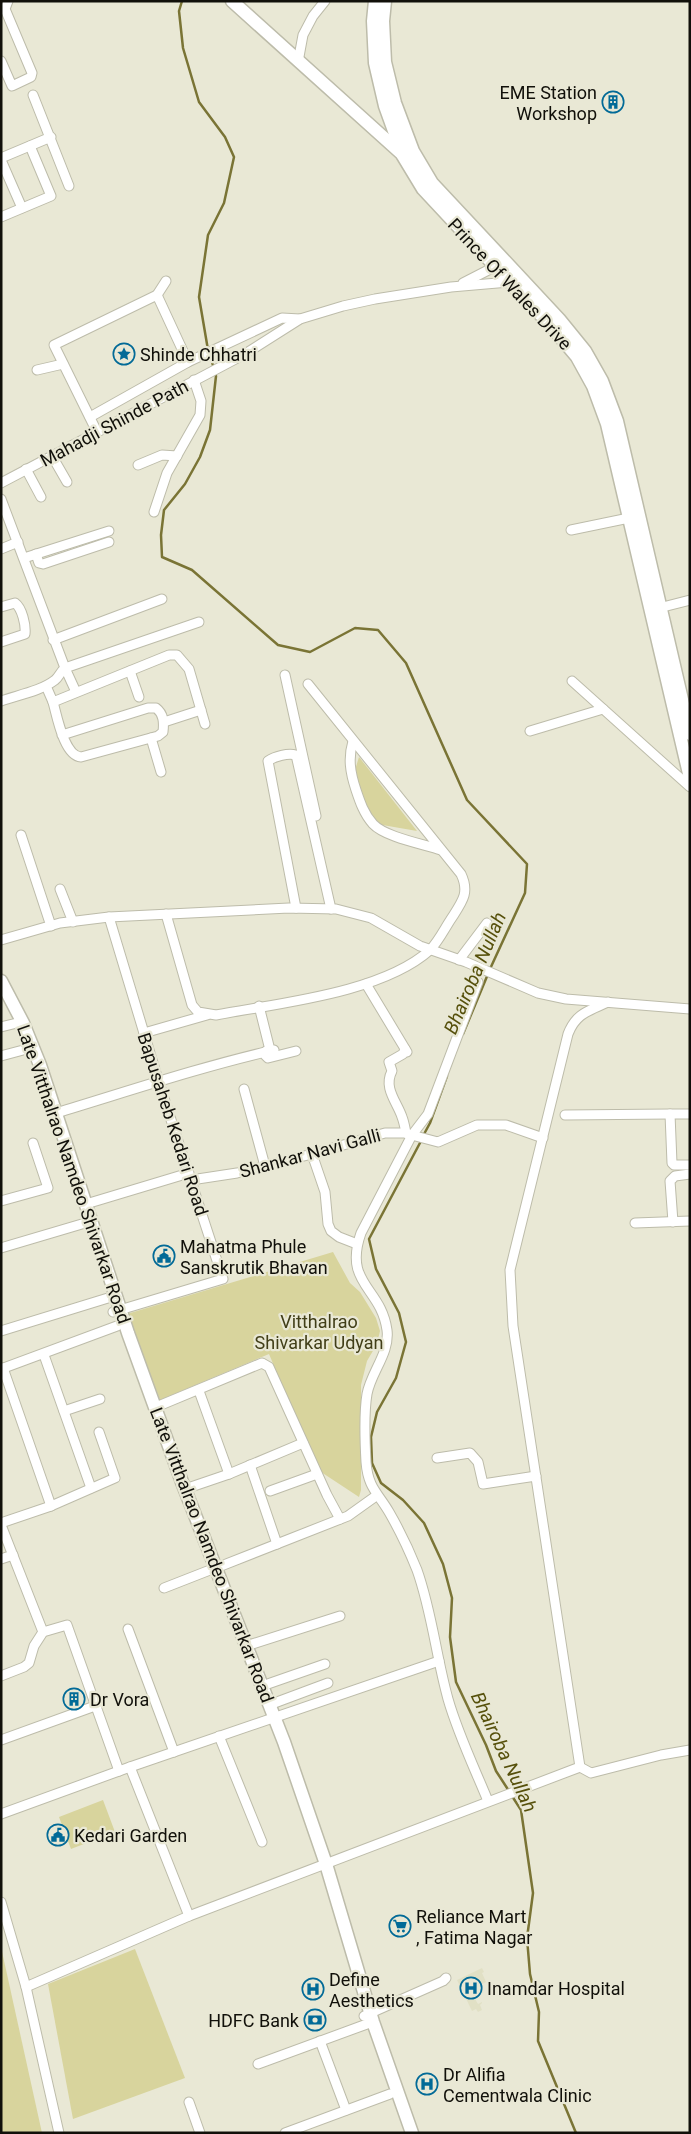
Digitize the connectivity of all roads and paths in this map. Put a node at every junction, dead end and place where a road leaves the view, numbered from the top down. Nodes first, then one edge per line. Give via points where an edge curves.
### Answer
1 (8, 1) edge
2 (325, 1) edge
3 (375, 1) edge
4 (385, 1) edge
5 (237, 3) edge
6 (1, 61) edge
7 (298, 62) junction
8 (33, 95) dead end
9 (51, 137) junction
10 (30, 146) junction
11 (408, 154) junction
12 (1, 159) edge
13 (69, 186) dead end
14 (22, 208) junction
15 (1, 217) edge
16 (499, 264) junction
17 (513, 279) junction
18 (166, 281) dead end
19 (450, 287) junction
20 (157, 295) junction
21 (300, 319) junction
22 (188, 362) junction
23 (63, 364) junction
24 (37, 370) dead end
25 (194, 380) junction
26 (90, 417) junction
27 (97, 432) junction
28 (52, 456) junction
29 (177, 456) junction
30 (138, 465) dead end
31 (26, 469) junction
32 (1, 482) edge
33 (67, 482) dead end
34 (41, 498) dead end
35 (1, 499) edge
36 (154, 512) dead end
37 (629, 518) junction
38 (571, 530) dead end
39 (109, 531) dead end
40 (18, 542) junction
41 (109, 542) dead end
42 (1, 549) edge
43 (36, 554) junction
44 (24, 558) junction
45 (162, 599) dead end
46 (690, 600) edge
47 (1, 607) edge
48 (655, 609) junction
49 (199, 622) dead end
50 (53, 640) junction
51 (1, 642) edge
52 (63, 670) junction
53 (130, 671) junction
54 (285, 675) dead end
55 (572, 681) dead end
56 (308, 684) dead end
57 (46, 686) junction
58 (76, 692) junction
59 (139, 697) dead end
60 (686, 697) edge
61 (1, 701) edge
62 (53, 702) junction
63 (603, 709) junction
64 (201, 710) junction
65 (164, 722) junction
66 (205, 724) dead end
67 (530, 731) dead end
68 (690, 734) edge
69 (62, 735) junction
70 (152, 738) junction
71 (353, 741) junction
72 (161, 772) dead end
73 (690, 778) edge
74 (690, 787) edge
75 (21, 835) dead end
76 (442, 850) junction
77 (60, 889) dead end
78 (296, 908) junction
79 (333, 909) junction
80 (166, 914) junction
81 (109, 916) junction
82 (73, 922) junction
83 (487, 923) dead end
84 (51, 926) junction
85 (1, 940) edge
86 (431, 950) junction
87 (462, 961) junction
88 (1, 981) edge
89 (478, 982) dead end
90 (366, 984) junction
91 (2, 996) edge
92 (608, 1002) junction
93 (259, 1006) junction
94 (690, 1009) edge
95 (207, 1015) junction
96 (17, 1024) junction
97 (1, 1027) edge
98 (144, 1033) junction
99 (27, 1049) junction
100 (270, 1050) junction
101 (296, 1052) dead end
102 (1, 1056) edge
103 (159, 1082) junction
104 (244, 1089) dead end
105 (56, 1113) junction
106 (670, 1114) junction
107 (690, 1114) edge
108 (565, 1115) dead end
109 (409, 1134) junction
110 (542, 1138) junction
111 (33, 1143) dead end
112 (312, 1154) junction
113 (690, 1165) edge
114 (265, 1166) junction
115 (690, 1174) edge
116 (190, 1176) junction
117 (1, 1201) edge
118 (86, 1204) junction
119 (690, 1221) edge
120 (88, 1222) junction
121 (673, 1222) junction
122 (635, 1223) dead end
123 (357, 1244) junction
124 (1, 1248) edge
125 (108, 1298) junction
126 (117, 1310) junction
127 (117, 1326) junction
128 (1, 1332) edge
129 (44, 1355) junction
130 (2, 1369) edge
131 (199, 1391) junction
132 (100, 1399) dead end
133 (156, 1407) junction
134 (64, 1411) junction
135 (99, 1432) dead end
136 (303, 1443) junction
137 (437, 1458) dead end
138 (250, 1465) junction
139 (229, 1474) junction
140 (317, 1474) junction
141 (536, 1476) junction
142 (91, 1488) junction
143 (185, 1489) junction
144 (270, 1491) dead end
145 (376, 1496) junction
146 (51, 1506) junction
147 (340, 1519) junction
148 (1, 1524) edge
149 (277, 1544) junction
150 (13, 1555) junction
151 (1, 1559) edge
152 (213, 1569) junction
153 (164, 1588) dead end
154 (340, 1616) dead end
155 (128, 1629) dead end
156 (43, 1632) junction
157 (246, 1646) junction
158 (439, 1661) junction
159 (325, 1664) dead end
160 (1, 1676) edge
161 (328, 1683) dead end
162 (262, 1686) junction
163 (95, 1706) junction
164 (270, 1714) junction
165 (219, 1736) junction
166 (1, 1740) edge
167 (690, 1750) edge
168 (174, 1752) junction
169 (130, 1767) junction
170 (580, 1767) junction
171 (119, 1771) junction
172 (488, 1801) junction
173 (1, 1814) edge
174 (262, 1842) dead end
175 (324, 1865) junction
176 (1, 1902) edge
177 (189, 1916) junction
178 (446, 1978) dead end
179 (26, 1987) junction
180 (367, 2018) junction
181 (320, 2041) junction
182 (258, 2064) dead end
183 (390, 2094) junction
184 (189, 2102) dead end
185 (346, 2110) junction
186 (59, 2133) edge
187 (200, 2133) edge
188 (285, 2133) edge
189 (404, 2133) edge
190 (412, 2133) edge

1 - 6 street via 5,9 32,73 12,86
2 - 7 street via 303,35
3 - 11 main road, Prince Of Wales Drive via 375,63 385,106
4 - 11 main road, Prince Of Wales Drive via 385,62
5 - 7 main road
7 - 11 main road
8 - 9 street
9 - 10 street
9 - 13 street
10 - 12 street
10 - 14 street via 51,196
11 - 16 main road, Prince Of Wales Drive via 423,189
12 - 14 street
14 - 15 street
16 - 17 main road, Prince Of Wales Drive
16 - 19 street, Mahadji Shinde Path via 472,280
17 - 19 street, Mahadji Shinde Path
17 - 37 main road, Prince Of Wales Drive via 577,357 593,386 607,424
17 - 48 main road, Prince Of Wales Drive via 559,319 585,352 602,381 617,421
18 - 20 street
19 - 21 street, Mahadji Shinde Path via 343,306
20 - 22 street
20 - 23 street via 54,345
21 - 22 street via 282,318
21 - 25 street, Mahadji Shinde Path via 245,354
22 - 26 street
23 - 24 street
23 - 26 street
25 - 27 street, Mahadji Shinde Path
25 - 29 street via 201,401 200,416
26 - 27 street
27 - 28 street, Mahadji Shinde Path
28 - 31 street, Mahadji Shinde Path
28 - 33 street
29 - 30 street via 162,455
29 - 36 street via 167,473
31 - 32 street, Mahadji Shinde Path
31 - 34 street
35 - 40 street
37 - 38 street
37 - 48 main road, Prince Of Wales Drive
39 - 43 street
40 - 42 street
40 - 44 street
41 - 43 street via 43,564
43 - 44 street
44 - 50 street
45 - 50 street
46 - 48 street
47 - 51 street via 18,605 26,629 25,634
48 - 60 main road, Prince Of Wales Drive
48 - 73 main road, Prince Of Wales Drive
49 - 52 street
50 - 52 street
52 - 57 street
52 - 58 street
53 - 58 street
53 - 59 street
53 - 64 street via 169,655 177,655 189,669
54 - 79 street
55 - 63 street
56 - 71 street
57 - 61 street
57 - 62 street
58 - 62 street
60 - 68 main road, Prince Of Wales Drive
62 - 69 street
63 - 67 street
63 - 74 street
64 - 65 street
64 - 66 street
65 - 69 street via 160,711 148,708
65 - 70 street via 163,732
69 - 70 street via 70,752 81,757
70 - 72 street
71 - 76 street
71 - 76 street via 350,754 352,778 364,811 374,825 385,832
75 - 84 street
76 - 86 street via 466,885 462,902
77 - 82 street
78 - 79 street
78 - 79 street via 268,761 292,754 296,756
78 - 80 street
79 - 86 street via 371,918
80 - 81 street
80 - 95 street via 192,1005
81 - 82 street
81 - 98 street, Bapusaheb Kedari Road
82 - 84 street
83 - 87 street
84 - 85 street
86 - 87 street
86 - 90 street via 387,977
87 - 92 street via 538,993
88 - 105 main road, Late Vitthalrao Namdeo Shivarkar Road via 27,1032
89 - 109 street via 428,1114
90 - 93 street
90 - 109 street via 407,1052 389,1062 392,1072 389,1088
91 - 96 main road, Late Vitthalrao Namdeo Shivarkar Road
92 - 94 street
92 - 110 street via 580,1015 572,1023
93 - 95 street
93 - 100 street
95 - 98 street
96 - 97 street
96 - 99 main road, Late Vitthalrao Namdeo Shivarkar Road
98 - 103 street, Bapusaheb Kedari Road
99 - 102 street
99 - 120 main road, Late Vitthalrao Namdeo Shivarkar Road
100 - 101 street via 265,1055 268,1058
100 - 103 street
103 - 105 street
103 - 116 street, Bapusaheb Kedari Road
104 - 114 street
105 - 118 main road, Late Vitthalrao Namdeo Shivarkar Road
106 - 107 street
106 - 108 street
106 - 113 street via 672,1163
109 - 110 street, Shankar Navi Galli via 438,1142 477,1125 506,1125
109 - 112 street, Shankar Navi Galli via 385,1133
109 - 123 street
110 - 141 street via 510,1270 513,1326
111 - 117 street via 48,1188
112 - 114 street, Shankar Navi Galli
112 - 123 street via 325,1192 331,1231
114 - 116 street, Shankar Navi Galli via 237,1173
115 - 121 street via 676,1176 670,1181
116 - 118 street, Shankar Navi Galli
116 - 126 street, Bapusaheb Kedari Road via 222,1278
118 - 120 main road, Late Vitthalrao Namdeo Shivarkar Road
119 - 121 street
120 - 124 street
120 - 125 main road, Late Vitthalrao Namdeo Shivarkar Road
120 - 126 main road, Late Vitthalrao Namdeo Shivarkar Road
121 - 122 street
123 - 145 street via 354,1261 384,1316 387,1331 387,1344 367,1395 366,1461 368,1478
125 - 126 main road, Late Vitthalrao Namdeo Shivarkar Road
125 - 128 street
126 - 127 main road, Late Vitthalrao Namdeo Shivarkar Road
126 - 133 main road, Late Vitthalrao Namdeo Shivarkar Road
127 - 129 street
127 - 152 main road, Late Vitthalrao Namdeo Shivarkar Road
129 - 130 street
129 - 134 street
130 - 146 street
131 - 133 street
131 - 136 street via 266,1364
131 - 139 street
132 - 134 street
133 - 143 main road, Late Vitthalrao Namdeo Shivarkar Road
134 - 142 street
135 - 142 street via 115,1478
136 - 138 street
136 - 140 street
137 - 141 street via 470,1453 478,1462 483,1484
138 - 139 street
138 - 149 street
139 - 143 street
140 - 144 street
140 - 147 street
141 - 170 street
142 - 146 street
143 - 152 main road, Late Vitthalrao Namdeo Shivarkar Road
145 - 147 street
145 - 158 street via 388,1510 405,1541 418,1573
146 - 148 street
147 - 149 street
148 - 150 street
149 - 152 street
150 - 151 street
150 - 156 street
152 - 153 street
152 - 157 main road, Late Vitthalrao Namdeo Shivarkar Road
152 - 164 main road, Late Vitthalrao Namdeo Shivarkar Road
154 - 157 street
155 - 168 street
156 - 160 street via 29,1663
156 - 163 street via 67,1625
157 - 162 main road, Late Vitthalrao Namdeo Shivarkar Road
158 - 164 street
158 - 172 street via 456,1722
159 - 162 street
161 - 164 street
162 - 164 main road, Late Vitthalrao Namdeo Shivarkar Road
163 - 166 street
163 - 171 street
164 - 165 street
164 - 175 main road, Late Vitthalrao Namdeo Shivarkar Road
165 - 168 street
165 - 174 street
167 - 170 street via 591,1773
168 - 169 street
169 - 171 street
169 - 177 street
170 - 172 street
171 - 173 street
172 - 175 street
175 - 177 street
175 - 180 main road, Late Vitthalrao Namdeo Shivarkar Road
176 - 179 street
177 - 179 street
178 - 180 street
179 - 186 street
180 - 181 street
180 - 183 main road, Late Vitthalrao Namdeo Shivarkar Road
180 - 190 main road, Late Vitthalrao Namdeo Shivarkar Road
181 - 182 street
181 - 185 street
183 - 185 street
183 - 189 main road, Late Vitthalrao Namdeo Shivarkar Road
184 - 187 street
185 - 188 street

